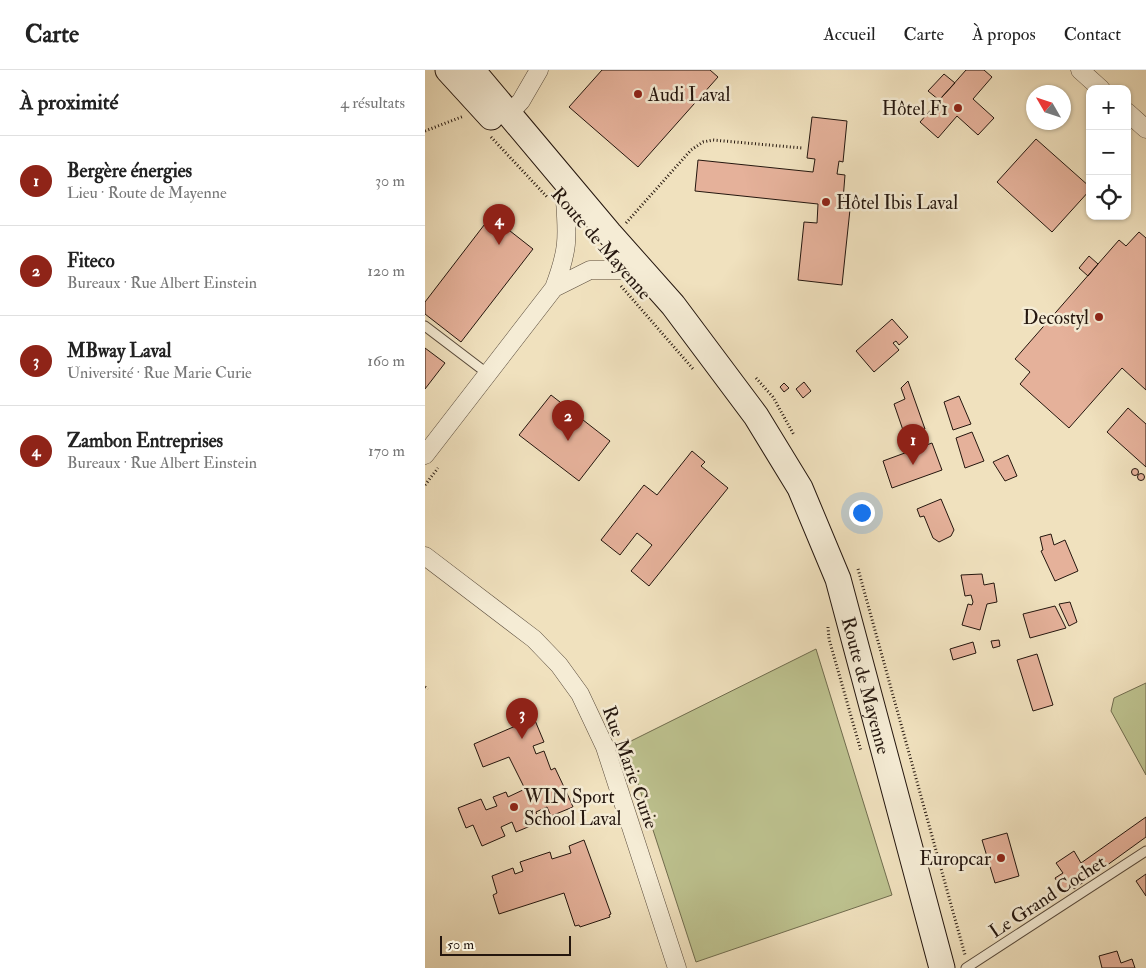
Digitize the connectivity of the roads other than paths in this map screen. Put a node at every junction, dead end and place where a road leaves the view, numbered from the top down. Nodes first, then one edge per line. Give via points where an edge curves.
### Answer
1 (447, 70) edge
2 (472, 70) edge
3 (539, 70) edge
4 (1080, 70) edge
5 (1097, 85) edge
6 (509, 114) junction
7 (1131, 116) edge
8 (1146, 129) edge
9 (558, 202) junction
10 (623, 277) junction
11 (554, 288) junction
12 (425, 326) edge
13 (488, 374) junction
14 (756, 416) junction
15 (425, 455) edge
16 (425, 556) edge
17 (1146, 851) edge
18 (677, 968) edge
19 (942, 968) edge
20 (966, 968) edge

1 - 9 main road, Route de Mayenne
2 - 6 main road, Route de Mayenne
3 - 6 street via 521,101
4 - 5 street
6 - 14 main road, Route de Mayenne via 673,305
7 - 8 street
9 - 10 main road, Route de Mayenne
9 - 11 street via 568,239
10 - 11 street via 590,270
10 - 14 main road, Route de Mayenne
11 - 13 street
12 - 13 lane
13 - 15 street
14 - 19 main road, Route de Mayenne via 800,488 838,579
16 - 18 street, Rue Marie Curie via 534,639 580,694 605,747
17 - 20 lane, Le Grand Cochet

